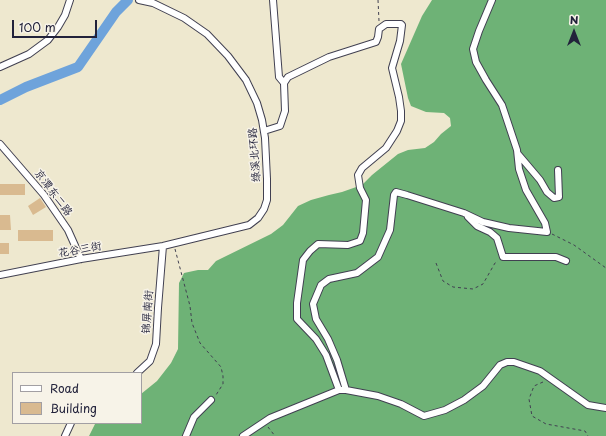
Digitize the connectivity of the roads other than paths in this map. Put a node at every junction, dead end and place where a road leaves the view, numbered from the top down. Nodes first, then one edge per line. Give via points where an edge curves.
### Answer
1 (70, 0) edge
2 (139, 0) edge
3 (273, 0) edge
4 (492, 0) edge
5 (0, 67) edge
6 (284, 83) junction
7 (264, 131) junction
8 (0, 144) edge
9 (518, 154) junction
10 (558, 170) dead end
11 (464, 213) junction
12 (163, 246) junction
13 (81, 259) junction
14 (566, 261) dead end
15 (0, 275) edge
16 (138, 372) edge
17 (342, 390) junction
18 (211, 400) road end
19 (606, 408) edge
20 (71, 424) edge
21 (65, 436) edge
22 (186, 436) edge
23 (242, 436) edge

1 - 5 street via 58,27 48,40 29,54
2 - 7 street, 绿溪北环路 via 184,18 207,34 228,56 246,80 257,103
3 - 6 street via 279,76
4 - 9 street via 473,49 476,62 502,105
6 - 7 street via 285,111 280,126
6 - 17 street via 294,73 328,57 376,42 379,29 386,24 402,25 392,68 399,97 400,121 386,148 362,168 358,175 360,188 366,200 365,224 360,241 348,245 318,244 303,260 297,319 316,339
7 - 12 street, 绿溪北环路 via 267,200 258,218 249,225
8 - 13 street, 京潭东二路 via 44,195 68,230
9 - 10 street via 554,198 559,197
9 - 11 street via 519,169 526,190 545,223 547,232 483,222
11 - 14 street via 497,238 503,257 556,257
11 - 17 street via 396,192 390,230 378,257 356,273 328,278 321,285 313,304 316,319 338,360
12 - 13 street, 花谷三街
12 - 16 street, 锦屏南街 via 156,344 150,361
13 - 15 street, 花谷三街
17 - 19 street via 378,396 424,416 445,410 464,400 483,386 500,365 514,362 540,371 588,405
17 - 23 street via 267,420
18 - 22 street via 194,417
20 - 21 street

